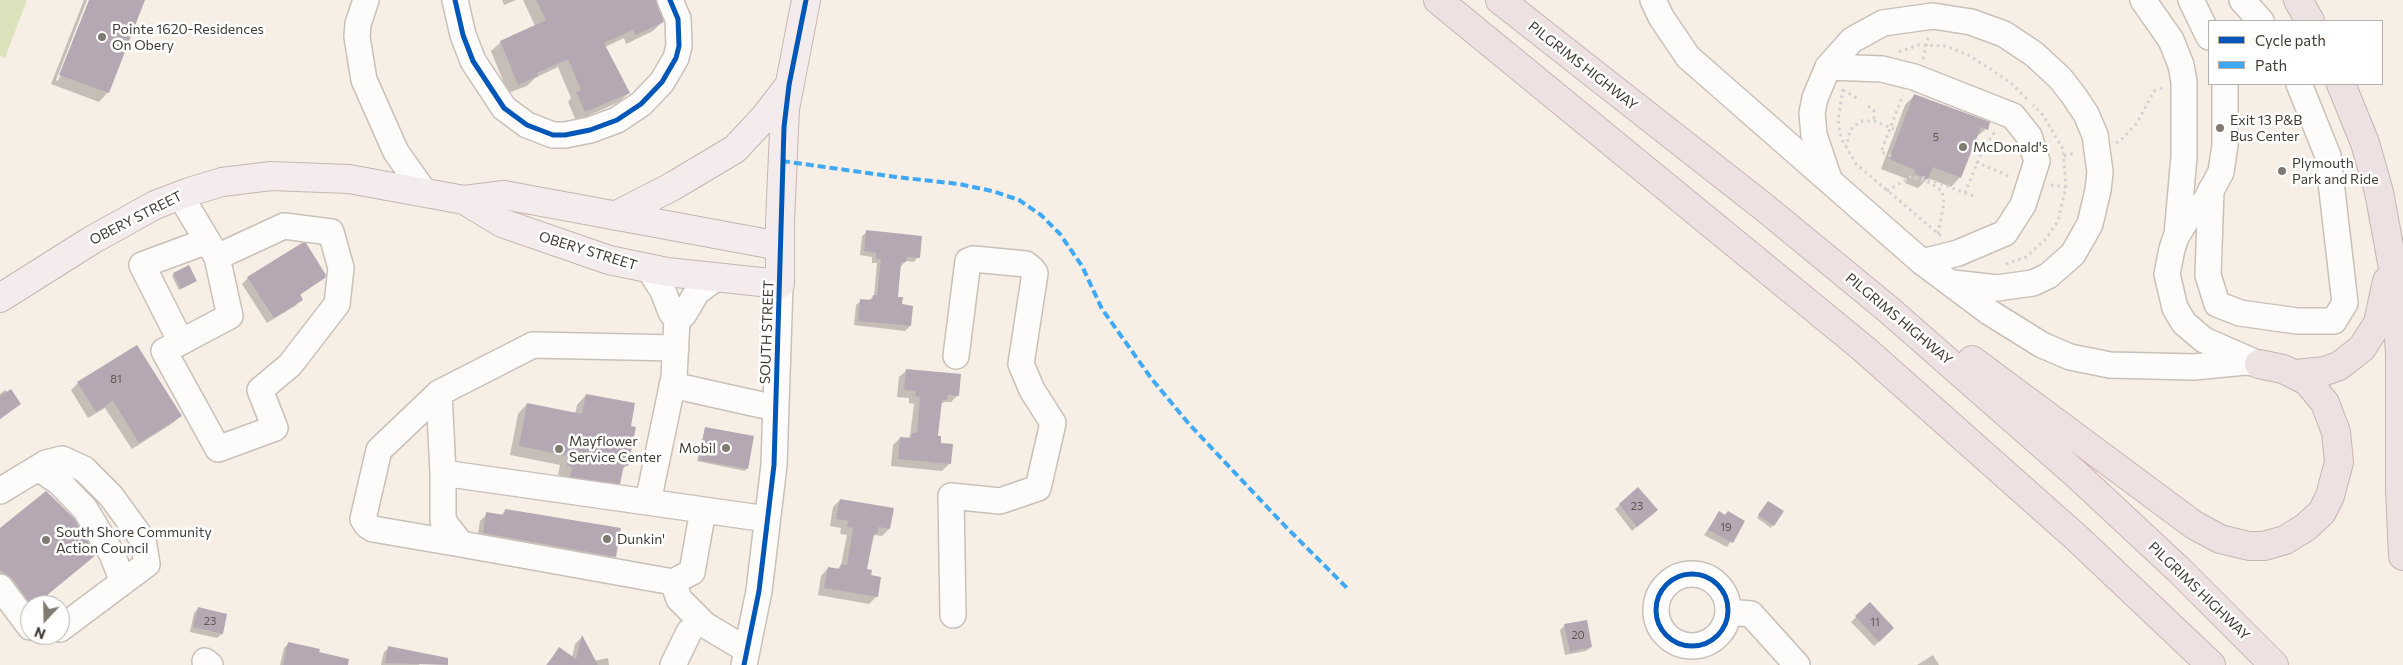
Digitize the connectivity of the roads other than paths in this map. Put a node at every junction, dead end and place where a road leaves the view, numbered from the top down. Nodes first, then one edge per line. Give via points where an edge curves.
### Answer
1 (366, 0) edge
2 (455, 0) edge
3 (670, 0) edge
4 (806, 0) edge
5 (1438, 0) edge
6 (1500, 0) edge
7 (1652, 0) edge
8 (2143, 0) edge
9 (2191, 0) edge
10 (2242, 0) edge
11 (2298, 0) edge
12 (2260, 20) edge
13 (2309, 20) edge
14 (2208, 35) edge
15 (1835, 76) junction
16 (789, 85) junction
17 (2225, 85) edge
18 (2299, 85) edge
19 (2341, 85) edge
20 (1829, 180) junction
21 (2211, 190) junction
22 (425, 193) junction
23 (180, 195) junction
24 (464, 200) junction
25 (1765, 208) junction
26 (615, 216) junction
27 (2176, 237) junction
28 (2390, 242) junction
29 (780, 246) junction
30 (212, 249) junction
31 (1922, 262) junction
32 (649, 269) junction
33 (716, 278) junction
34 (1951, 283) junction
35 (780, 284) junction
36 (0, 298) edge
37 (677, 320) junction
38 (181, 342) junction
39 (676, 348) junction
40 (956, 356) dead end
41 (2259, 364) junction
42 (2296, 374) junction
43 (673, 381) junction
44 (439, 393) junction
45 (775, 408) junction
46 (38, 468) junction
47 (443, 473) junction
48 (0, 491) edge
49 (648, 502) junction
50 (703, 510) junction
51 (767, 519) junction
52 (461, 544) junction
53 (2403, 556) edge
54 (123, 582) junction
55 (673, 582) junction
56 (0, 587) edge
57 (1728, 612) dead end
58 (20, 614) edge
59 (952, 615) dead end
60 (70, 622) edge
61 (688, 632) dead end
62 (745, 658) edge
63 (673, 665) edge
64 (1797, 665) edge
65 (2211, 665) edge
66 (2274, 665) edge

1 - 22 street via 357,38 364,80 396,152
2 - 3 street via 473,61 504,108 533,128 565,135 616,120 641,104 662,82 679,46 678,19
4 - 16 main road, SOUTH STREET
5 - 65 highway via 1864,349 2078,539
6 - 25 highway, PILGRIMS HIGHWAY
7 - 20 street via 1688,58
8 - 27 street via 2171,40 2183,79 2184,157
9 - 14 street
10 - 12 street
11 - 13 highway
15 - 20 street via 1815,98 1812,114 1814,136
15 - 31 street via 1882,69 1906,75 2013,116 2029,136 2036,161 2023,205 2006,233 1958,253
15 - 34 street via 1852,40 1883,23 1933,16 1971,22 2004,34 2034,54 2060,78 2086,114 2095,135 2100,172 2095,208 2082,240 2061,266 2048,276 2015,286 1982,287
16 - 26 main road via 735,149
16 - 29 main road, SOUTH STREET via 784,127
17 - 21 street via 2225,145 2221,172
18 - 21 street via 2328,156 2345,303 2334,321 2297,321 2240,313 2216,304 2208,276
19 - 28 highway via 2365,143
20 - 31 street
21 - 27 street
22 - 23 main road, OBERY STREET via 349,179 294,176 228,181
22 - 24 main road, OBERY STREET
23 - 30 street
23 - 36 main road, OBERY STREET via 122,222
24 - 26 main road, OBERY STREET via 504,195
24 - 32 main road, OBERY STREET via 502,223 609,260
25 - 42 highway via 2194,525 2234,544 2264,546 2285,540 2306,528 2322,512 2330,496 2339,462 2336,432 2325,403 2307,381
25 - 66 highway, PILGRIMS HIGHWAY via 1989,397 2179,570
26 - 29 main road, OBERY STREET
27 - 41 street via 2168,274 2175,308 2184,323 2204,340
28 - 42 highway via 2385,294 2378,323 2371,336 2351,359 2338,366
28 - 53 highway via 2400,354
29 - 35 main road, SOUTH STREET
30 - 38 street via 230,316
30 - 38 street via 142,264
30 - 38 street via 284,226 331,232 342,268 337,304 290,365 260,390 275,428 218,449 164,350
31 - 34 street
32 - 33 main road, OBERY STREET
32 - 37 street
33 - 35 main road, OBERY STREET
33 - 37 street via 697,292
34 - 41 street via 2015,329 2070,357 2110,365
35 - 45 street, SOUTH STREET
37 - 39 street
39 - 43 street
39 - 44 street via 533,345
40 - 59 street via 968,261 1026,264 1035,274 1022,364 1032,390 1053,423 1038,488 1000,501 951,496
41 - 42 highway via 2269,364
43 - 45 street
43 - 49 street
44 - 47 street
44 - 52 street via 379,450 363,519 373,529
45 - 51 street, SOUTH STREET via 774,465
46 - 48 street
46 - 54 street via 60,483 85,509 112,554
46 - 54 street via 62,459 84,469 111,496 143,540 147,564
47 - 49 street
47 - 52 street via 443,521
49 - 50 street
50 - 51 street
50 - 55 street via 692,572
51 - 62 street, SOUTH STREET
52 - 55 street
54 - 60 street
55 - 62 street via 679,599
56 - 58 street
57 - 64 street via 1751,614
61 - 63 street

